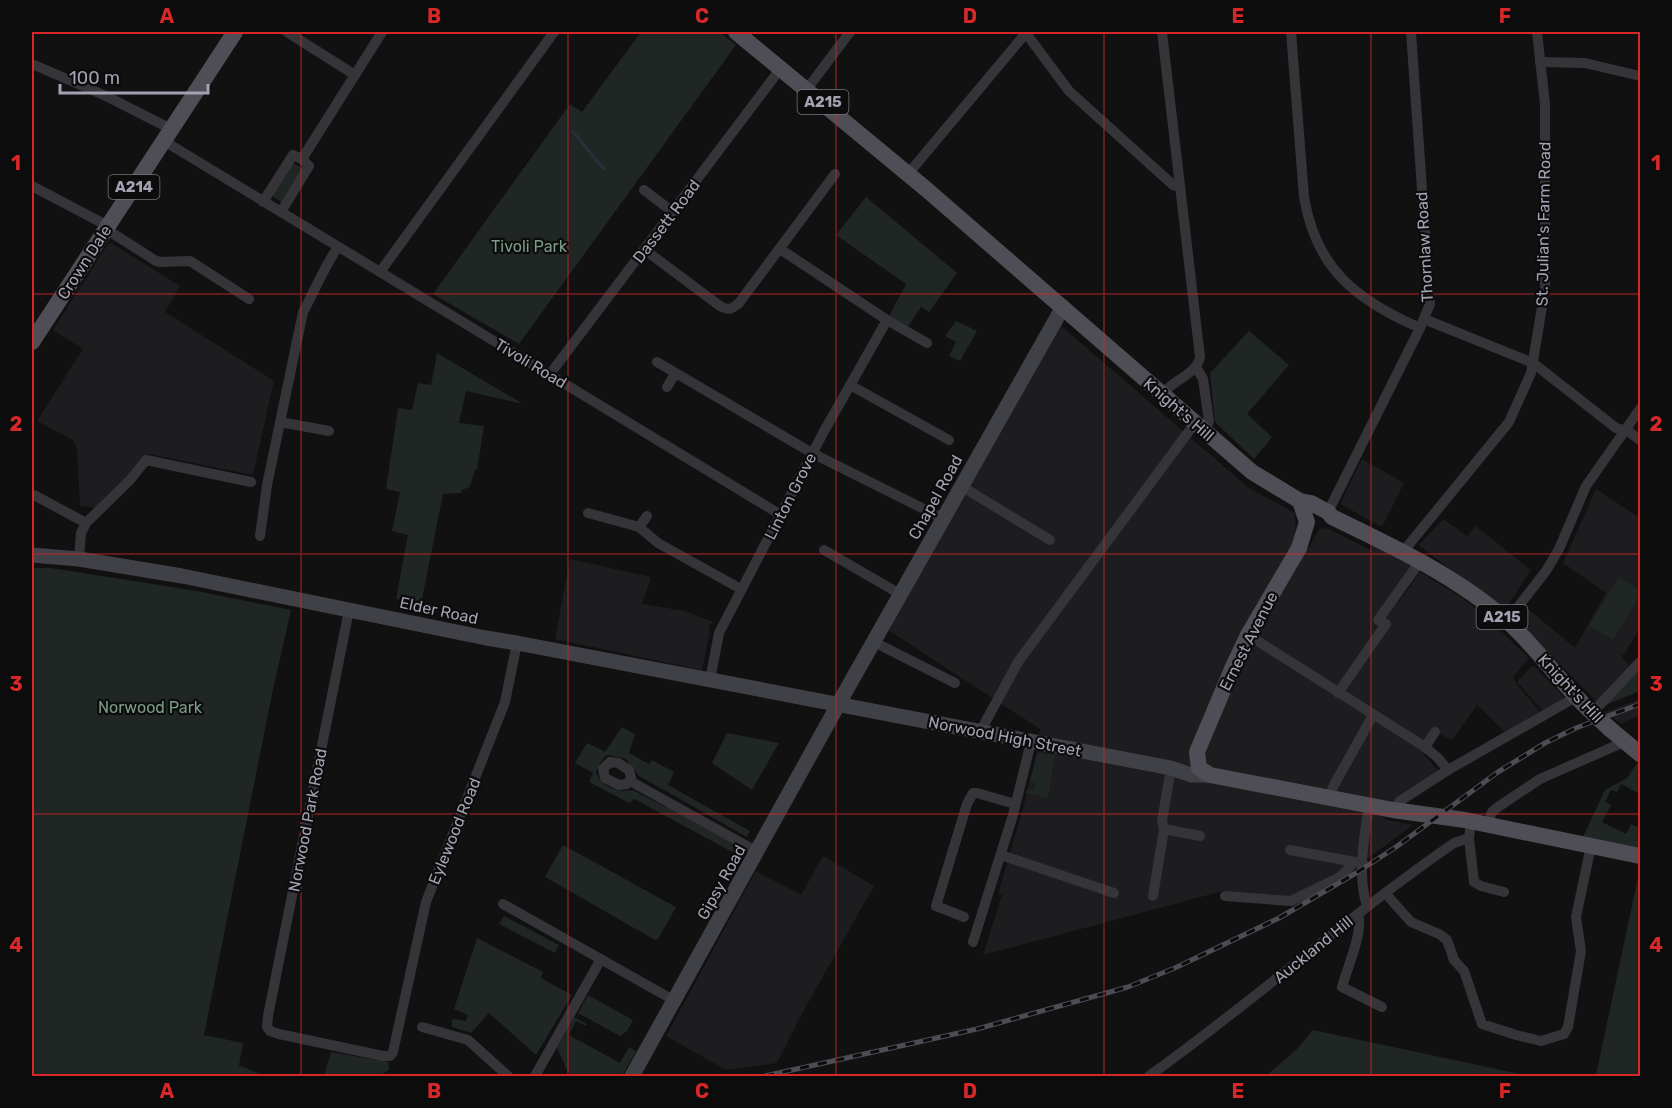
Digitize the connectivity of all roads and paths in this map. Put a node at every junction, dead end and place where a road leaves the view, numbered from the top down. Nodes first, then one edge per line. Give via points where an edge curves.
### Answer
1 (235, 32) edge
2 (287, 32) edge
3 (380, 32) edge
4 (554, 32) edge
5 (736, 32) edge
6 (850, 32) edge
7 (1026, 32) edge
8 (1162, 32) edge
9 (1291, 32) edge
10 (1411, 32) edge
11 (1537, 32) edge
12 (1540, 62) junction
13 (32, 64) edge
14 (781, 68) junction
15 (355, 75) junction
16 (1641, 76) edge
17 (807, 88) junction
18 (167, 135) junction
19 (302, 159) junction
20 (835, 174) dead end
21 (908, 174) junction
22 (32, 186) edge
23 (1179, 187) junction
24 (644, 190) dead end
25 (263, 202) junction
26 (281, 212) junction
27 (673, 212) junction
28 (107, 227) junction
29 (338, 247) junction
30 (780, 249) junction
31 (645, 250) junction
32 (380, 273) junction
33 (249, 299) dead end
34 (1063, 307) junction
35 (887, 320) junction
36 (1422, 323) junction
37 (32, 342) edge
38 (927, 343) dead end
39 (657, 362) dead end
40 (1533, 363) junction
41 (1196, 367) junction
42 (550, 374) junction
43 (675, 374) junction
44 (850, 385) junction
45 (667, 387) dead end
46 (1162, 394) junction
47 (1641, 409) edge
48 (280, 422) junction
49 (1200, 427) junction
50 (1625, 430) junction
51 (329, 431) dead end
52 (949, 440) dead end
53 (1641, 440) edge
54 (812, 453) junction
55 (251, 482) dead end
56 (962, 486) junction
57 (34, 495) dead end
58 (1300, 501) junction
59 (588, 513) dead end
60 (1330, 514) junction
61 (781, 515) junction
62 (647, 516) dead end
63 (944, 519) junction
64 (86, 523) junction
65 (639, 527) junction
66 (1305, 533) junction
67 (260, 537) dead end
68 (1050, 540) dead end
69 (824, 550) dead end
70 (1402, 553) junction
71 (32, 555) edge
72 (78, 559) junction
73 (1419, 562) junction
74 (741, 589) junction
75 (900, 594) junction
76 (349, 610) junction
77 (1507, 621) junction
78 (1248, 635) junction
79 (874, 642) junction
80 (517, 643) junction
81 (1641, 662) edge
82 (710, 680) junction
83 (955, 683) dead end
84 (1338, 693) junction
85 (1576, 697) junction
86 (839, 704) junction
87 (1372, 715) junction
88 (1595, 715) junction
89 (980, 732) junction
90 (1435, 732) dead end
91 (1031, 742) junction
92 (1624, 742) junction
93 (1425, 747) junction
94 (1197, 752) junction
95 (1641, 754) edge
96 (1171, 768) junction
97 (1448, 770) junction
98 (1210, 775) junction
99 (630, 781) dead end
100 (1329, 798) junction
101 (1015, 804) junction
102 (1369, 806) junction
103 (1393, 810) junction
104 (1476, 828) junction
105 (1164, 829) junction
106 (1200, 836) dead end
107 (1592, 846) junction
108 (1290, 850) dead end
109 (758, 852) junction
110 (1000, 855) junction
111 (1641, 856) edge
112 (1359, 863) junction
113 (1504, 892) dead end
114 (1114, 893) dead end
115 (1385, 893) junction
116 (1153, 896) dead end
117 (1225, 896) dead end
118 (503, 904) dead end
119 (1367, 906) junction
120 (1358, 914) junction
121 (964, 917) dead end
122 (973, 942) dead end
123 (601, 959) junction
124 (675, 1001) junction
125 (1382, 1007) dead end
126 (422, 1027) dead end
127 (390, 1056) joint
128 (508, 1077) edge
129 (535, 1077) edge
130 (632, 1077) edge
131 (1149, 1077) edge

1 - 18 main road, Crown Dale / A214
2 - 15 street
3 - 15 street
4 - 32 street
5 - 14 main road, Knight's Hill / A215
6 - 17 street
7 - 21 street
7 - 23 street via 1069,91
8 - 23 street
9 - 36 street via 1302,184 1312,230 1326,258 1354,291 1381,310
10 - 36 street, Thornlaw Road via 1430,299
11 - 12 street, St. Julian's Farm Road
12 - 16 street via 1585,63
12 - 40 street, St. Julian's Farm Road via 1545,111 1545,288
13 - 18 street, Tivoli Road via 106,96
14 - 17 main road, Knight's Hill / A215
14 - 27 street, Dassett Road
15 - 19 street
17 - 21 main road, Knight's Hill / A215
18 - 25 street, Tivoli Road
18 - 28 main road, Crown Dale / A214
19 - 25 street via 292,155
19 - 26 street via 309,166
20 - 30 street
21 - 34 main road, Knight's Hill / A215
22 - 28 street
23 - 41 street via 1200,357
24 - 27 street
25 - 26 street, Tivoli Road
26 - 29 street, Tivoli Road
27 - 31 street, Dassett Road
28 - 33 street via 156,261 190,261
28 - 37 main road, Crown Dale / A214
29 - 32 street, Tivoli Road
29 - 48 street via 303,312
30 - 31 street via 739,303 727,310
30 - 35 street
31 - 42 street, Dassett Road
32 - 42 street, Tivoli Road
34 - 46 main road, Knight's Hill / A215
34 - 56 main road, Chapel Road
35 - 38 street
35 - 44 street, Linton Grove
36 - 40 street
36 - 60 street, Thornlaw Road
39 - 43 street
40 - 50 street via 1616,428
40 - 70 street, St. Julian's Farm Road via 1509,422
41 - 46 street
41 - 49 street via 1203,379 1209,421
42 - 61 street, Tivoli Road
43 - 45 street
43 - 54 street
44 - 52 street
44 - 54 street, Linton Grove
46 - 49 main road, Knight's Hill / A215
47 - 50 street
48 - 51 street
48 - 67 street
49 - 58 main road, Knight's Hill / A215 via 1258,476
49 - 89 street via 1018,662
50 - 53 street
50 - 77 street via 1586,486 1550,564
54 - 61 street, Linton Grove
54 - 63 street
55 - 64 street via 146,460
56 - 63 main road, Chapel Road
56 - 68 street
57 - 64 street
58 - 60 main road, Knight's Hill / A215
58 - 66 main road via 1306,515
59 - 65 street
60 - 66 main road
60 - 70 main road, Knight's Hill / A215
61 - 74 street, Linton Grove
62 - 65 street
63 - 75 main road, Chapel Road
64 - 72 street
65 - 74 street via 658,543
66 - 78 main road, Ernest Avenue
69 - 75 street
70 - 73 main road, Knight's Hill / A215
71 - 72 main road, Elder Road
72 - 76 main road, Elder Road
73 - 77 main road, Knight's Hill / A215 via 1472,593
73 - 84 street via 1378,620 1386,624
74 - 82 street, Linton Grove via 719,633
75 - 79 main road, Chapel Road
76 - 80 main road, Elder Road
76 - 127 street, Norwood Park Road via 268,1029
77 - 85 main road, Knight's Hill / A215
78 - 84 street
78 - 94 main road, Ernest Avenue
79 - 83 street
79 - 86 main road, Chapel Road
80 - 82 main road, Elder Road
80 - 127 street, Eylewood Road via 505,702 426,902
81 - 88 street
82 - 86 main road, Elder Road
84 - 87 street
85 - 88 main road, Knight's Hill / A215
85 - 97 street
86 - 89 main road, Norwood High Street
86 - 109 main road, Gipsy Road
87 - 93 street
87 - 100 street
88 - 92 main road, Knight's Hill / A215, bridge
89 - 91 main road, Norwood High Street
90 - 93 street
91 - 96 main road, Norwood High Street
91 - 101 street
92 - 95 main road, Knight's Hill / A215
92 - 104 street via 1540,779 1498,807
93 - 97 street
94 - 96 main road via 1186,765
94 - 98 main road via 1197,766
96 - 98 main road, Norwood High Street via 1191,775
96 - 105 street
97 - 103 street via 1400,801
98 - 100 main road
99 - 109 street
100 - 102 main road
101 - 110 street
101 - 121 street via 973,793 967,804 936,906
102 - 103 main road
102 - 112 street
103 - 104 main road
104 - 107 main road
104 - 113 street via 1474,882
104 - 115 street, Auckland Hill
105 - 106 street
105 - 116 street
107 - 111 main road
107 - 115 street via 1576,917 1581,951 1567,1031 1545,1041 1482,1024 1464,971 1454,960 1447,940 1411,922
108 - 112 street
109 - 124 main road, Gipsy Road
110 - 114 street
110 - 122 street
112 - 117 street via 1341,877 1291,900
112 - 119 street
115 - 119 street, Auckland Hill
118 - 123 street
119 - 120 street, Auckland Hill
120 - 125 street via 1359,932 1342,987
120 - 131 street, Auckland Hill
123 - 124 street
123 - 129 street
124 - 130 main road, Gipsy Road
126 - 128 street via 468,1040

